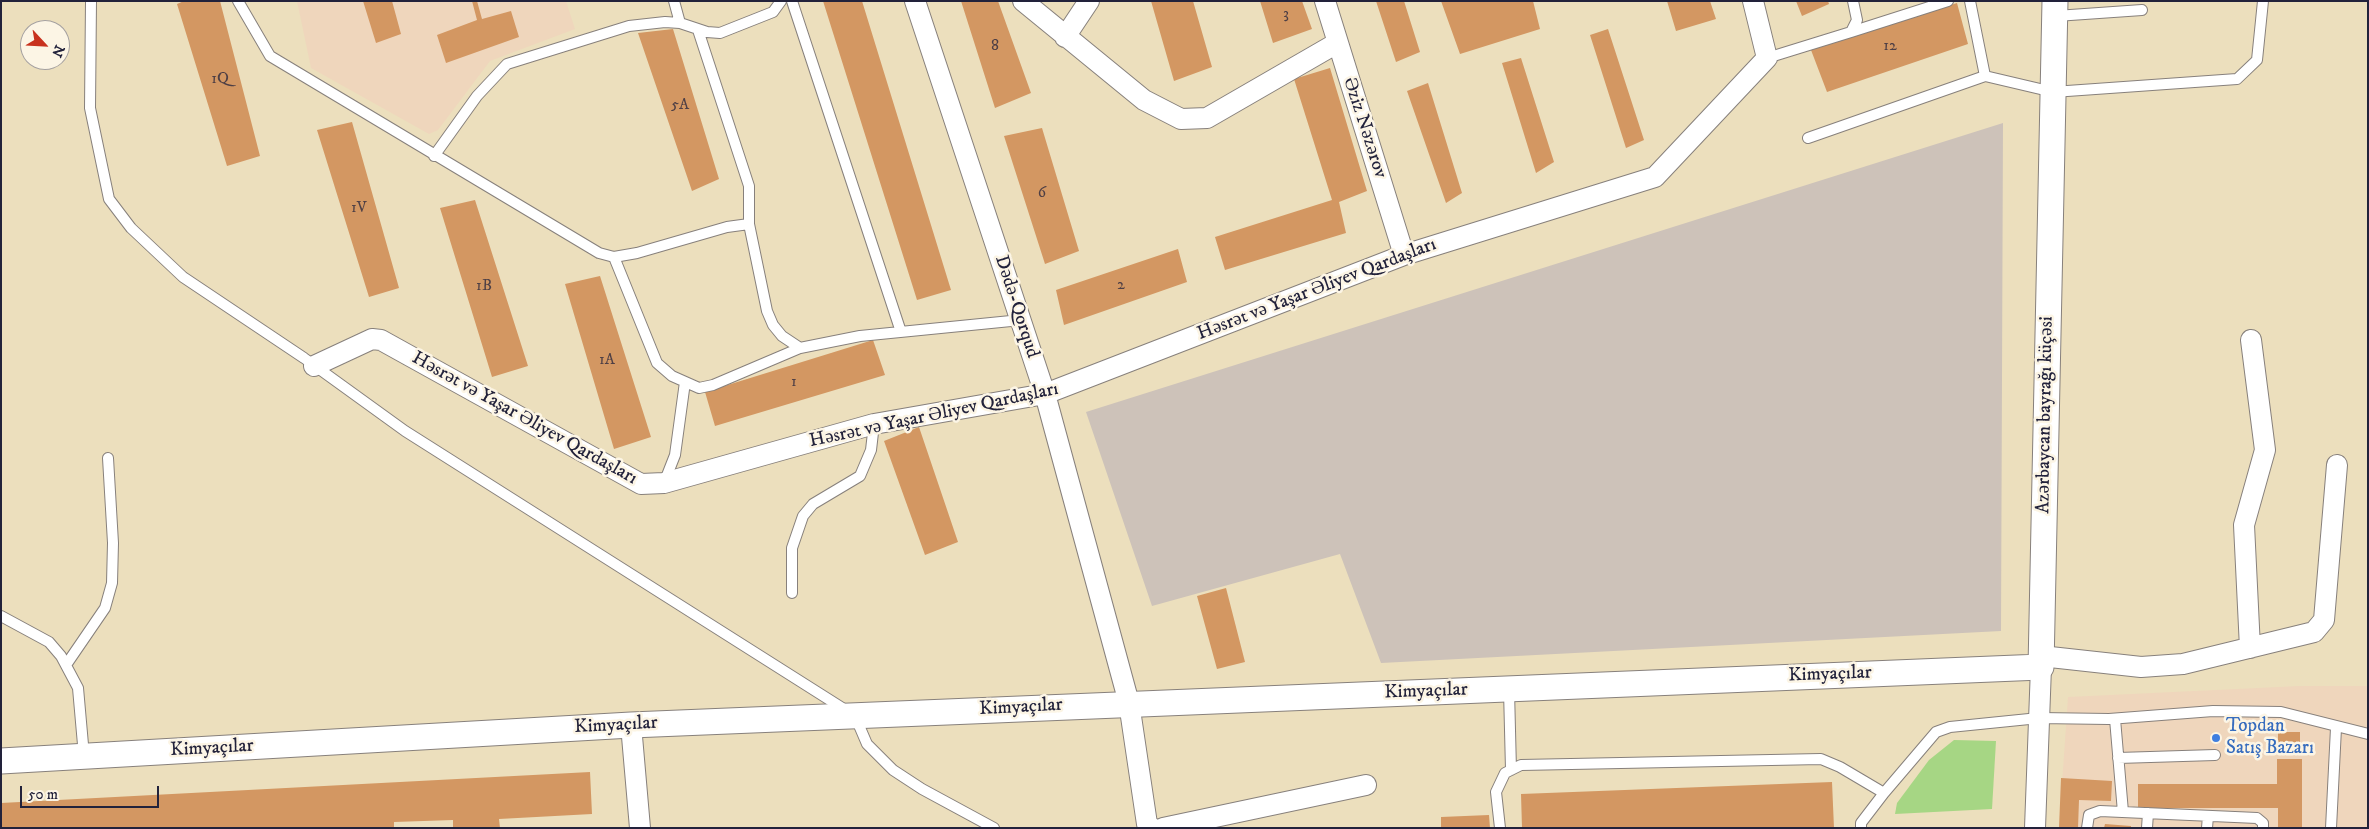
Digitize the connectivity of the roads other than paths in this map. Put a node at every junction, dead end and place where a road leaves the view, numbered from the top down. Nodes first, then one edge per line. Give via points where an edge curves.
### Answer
1 (91, 1) edge
2 (238, 1) edge
3 (674, 1) edge
4 (781, 1) edge
5 (792, 1) edge
6 (915, 1) edge
7 (1023, 1) edge
8 (1089, 1) edge
9 (1325, 1) edge
10 (1753, 1) edge
11 (1853, 1) edge
12 (1948, 1) edge
13 (1970, 1) edge
14 (2263, 1) edge
15 (2055, 8) edge
16 (2142, 10) dead end
17 (680, 23) junction
18 (698, 30) junction
19 (1851, 32) junction
20 (1065, 37) junction
21 (1337, 43) junction
22 (1767, 58) junction
23 (1985, 76) junction
24 (2053, 92) junction
25 (1808, 138) dead end
26 (434, 156) junction
27 (749, 224) junction
28 (1404, 255) junction
29 (614, 257) junction
30 (1021, 320) junction
31 (901, 332) junction
32 (2251, 340) dead end
33 (800, 348) junction
34 (314, 366) junction
35 (685, 382) junction
36 (1045, 394) junction
37 (874, 424) junction
38 (108, 458) dead end
39 (2337, 465) dead end
40 (664, 483) junction
41 (792, 593) dead end
42 (1, 616) edge
43 (2250, 648) junction
44 (2041, 661) junction
45 (66, 666) junction
46 (1509, 689) junction
47 (1129, 703) junction
48 (855, 716) junction
49 (2039, 718) junction
50 (2115, 719) junction
51 (631, 724) junction
52 (2336, 728) junction
53 (2368, 734) edge
54 (84, 756) junction
55 (2215, 756) dead end
56 (2118, 758) junction
57 (1, 761) edge
58 (1511, 770) junction
59 (1366, 786) dead end
60 (1884, 793) junction
61 (2123, 812) junction
62 (2148, 813) junction
63 (2208, 816) junction
64 (640, 828) edge
65 (994, 828) edge
66 (1152, 828) edge
67 (1163, 828) edge
68 (1500, 828) edge
69 (1861, 828) edge
70 (2035, 828) edge
71 (2087, 828) edge
72 (2147, 828) edge
73 (2207, 828) edge
74 (2263, 828) edge
75 (2331, 828) edge

1 - 34 lane via 90,108 109,199 131,228 183,277
2 - 26 lane via 270,56
3 - 17 lane
4 - 18 lane via 773,12 720,33
5 - 31 lane
6 - 30 street, Dədə-Qorqud
7 - 20 street
8 - 20 street
9 - 21 street, Əziz Nəzərov
10 - 22 street
11 - 19 lane via 1856,20
12 - 19 lane
13 - 23 lane
14 - 24 lane via 2257,60 2237,79
15 - 16 lane
15 - 24 street, Azərbaycan bayrağı küçəsi
17 - 18 lane
17 - 26 lane via 629,26 506,64 477,96
18 - 27 lane via 749,186
19 - 22 lane
20 - 21 street via 1144,100 1181,119 1207,118
21 - 28 street, Əziz Nəzərov
22 - 28 street, Həsrət və Yaşar Əliyev Qardaşları via 1655,177
23 - 24 lane
23 - 25 lane
24 - 44 street, Azərbaycan bayrağı küçəsi
26 - 29 lane via 585,246
27 - 29 lane
27 - 33 lane via 767,311 778,330
28 - 36 street, Həsrət və Yaşar Əliyev Qardaşları
29 - 35 lane via 657,363
30 - 31 lane
30 - 36 street, Dədə-Qorqud
31 - 33 lane
32 - 43 street via 2265,450 2244,525
33 - 35 lane via 713,385 699,388
34 - 40 street, Həsrət və Yaşar Əliyev Qardaşları via 372,339 381,340 641,484
34 - 48 lane via 405,431
35 - 40 lane via 675,455
36 - 37 street, Həsrət və Yaşar Əliyev Qardaşları
36 - 47 street, Dədə-Qorqud
37 - 40 street, Həsrət və Yaşar Əliyev Qardaşları
37 - 41 lane via 871,450 860,476 813,504 803,516 792,548
38 - 45 lane via 112,583 105,608
39 - 43 street via 2324,620 2314,632
42 - 45 lane via 49,642
43 - 44 street via 2183,664 2141,668
44 - 46 street, Kimyaçılar
44 - 49 street, Azərbaycan bayrağı küçəsi
45 - 54 lane via 78,688
46 - 47 street, Kimyaçılar
46 - 58 lane
47 - 48 street, Kimyaçılar
47 - 66 street, Dədə-Qorqud via 1147,824
48 - 51 street, Kimyaçılar
48 - 65 lane via 867,744 893,770
49 - 50 lane
49 - 60 lane via 1950,727 1936,732
49 - 70 street, Azərbaycan bayrağı küçəsi
50 - 52 lane via 2214,711 2281,712
50 - 56 lane
51 - 54 street, Kimyaçılar
51 - 64 street
52 - 53 lane
52 - 75 lane
54 - 57 street, Kimyaçılar
55 - 56 lane
56 - 61 lane
58 - 60 lane via 1521,765 1821,759
58 - 68 lane via 1505,773 1496,792
59 - 67 street
60 - 69 lane via 1861,823
61 - 62 lane
61 - 71 lane via 2093,812 2089,815
62 - 63 lane
62 - 72 lane
63 - 73 lane
63 - 74 lane via 2257,818 2263,823

